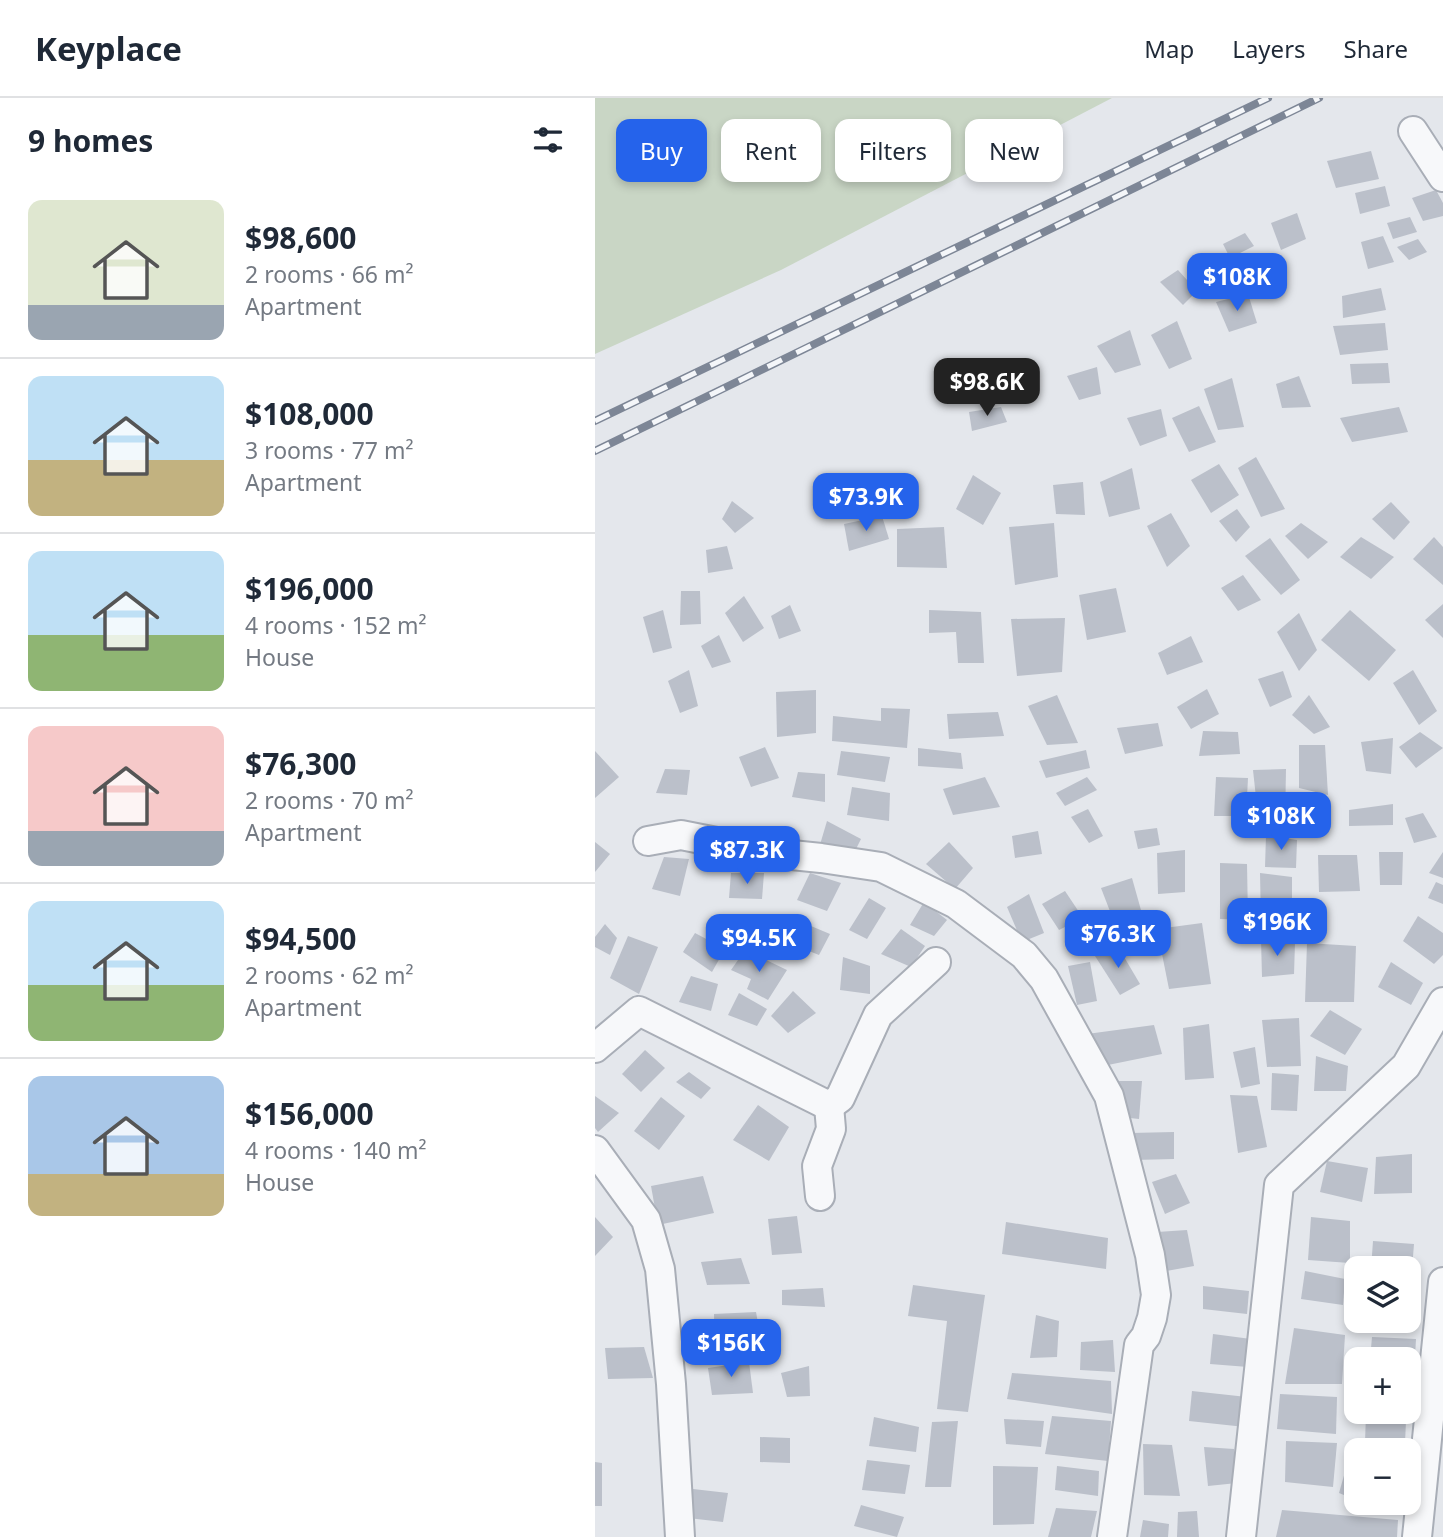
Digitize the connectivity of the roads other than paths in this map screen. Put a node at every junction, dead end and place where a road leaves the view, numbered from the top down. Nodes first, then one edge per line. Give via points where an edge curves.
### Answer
1 (1413, 131) dead end
2 (1443, 177) edge
3 (648, 841) dead end
4 (936, 961) dead end
5 (1443, 1002) edge
6 (595, 1048) edge
7 (829, 1106) junction
8 (595, 1150) edge
9 (820, 1196) dead end
10 (1443, 1282) edge
11 (680, 1537) edge
12 (1112, 1537) edge
13 (1241, 1537) edge
14 (1417, 1537) edge

1 - 2 street
3 - 12 street via 681,835 881,867 956,904 1024,955 1044,979 1109,1096 1156,1295 1146,1336 1139,1345
4 - 7 street via 878,1015 840,1098
5 - 13 street via 1406,1066 1279,1185
6 - 7 street via 639,1011
7 - 9 street via 831,1129 817,1166
8 - 11 street via 646,1220 660,1269
10 - 14 street

